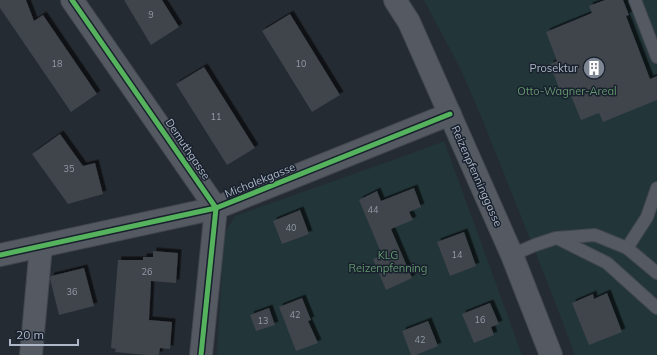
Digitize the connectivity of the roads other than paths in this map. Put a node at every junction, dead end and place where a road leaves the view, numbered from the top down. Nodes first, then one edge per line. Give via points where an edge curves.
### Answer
1 (72, 0) edge
2 (395, 0) edge
3 (635, 0) edge
4 (657, 57) edge
5 (450, 114) junction
6 (657, 188) edge
7 (216, 208) junction
8 (556, 238) junction
9 (41, 246) junction
10 (627, 248) junction
11 (0, 255) edge
12 (512, 255) junction
13 (657, 273) edge
14 (657, 308) edge
15 (31, 355) edge
16 (201, 355) edge
17 (551, 355) edge

1 - 7 street, Demuthgasse
2 - 5 street, Reizenpfenninggasse via 409,22
3 - 4 lane
5 - 7 street, Michalekgasse
5 - 12 street, Reizenpfenninggasse
6 - 10 lane via 647,217
7 - 9 street, Michalekgasse
7 - 16 street
8 - 10 lane via 595,235
8 - 12 lane
8 - 14 lane via 607,263
9 - 11 street, Michalekgasse
9 - 15 street
10 - 13 lane
12 - 17 street, Reizenpfenninggasse

